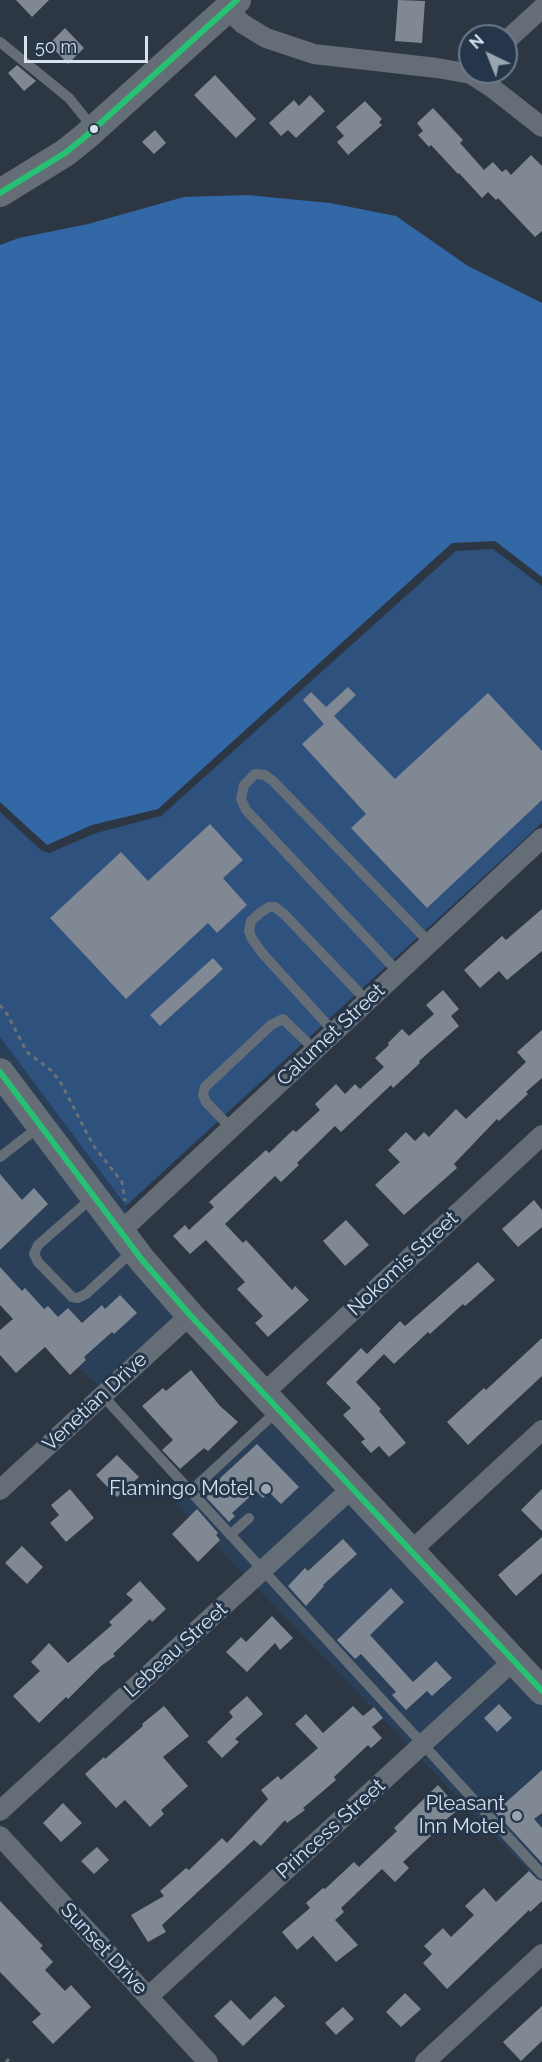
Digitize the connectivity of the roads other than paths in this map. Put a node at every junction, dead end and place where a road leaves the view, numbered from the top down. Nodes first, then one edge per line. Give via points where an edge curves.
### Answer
1 (232, 5) edge
2 (542, 8) edge
3 (518, 30) edge
4 (0, 42) edge
5 (458, 71) edge
6 (487, 84) edge
7 (542, 127) edge
8 (94, 129) junction
9 (0, 193) edge
10 (542, 838) edge
11 (430, 942) junction
12 (398, 972) junction
13 (367, 1001) junction
14 (334, 1032) junction
15 (315, 1050) junction
16 (1, 1075) edge
17 (40, 1126) junction
18 (231, 1128) junction
19 (542, 1135) edge
20 (0, 1157) edge
21 (93, 1196) junction
22 (129, 1233) junction
23 (190, 1315) junction
24 (103, 1396) junction
25 (271, 1401) junction
26 (542, 1430) edge
27 (352, 1488) junction
28 (0, 1490) edge
29 (190, 1492) junction
30 (249, 1518) dead end
31 (230, 1535) junction
32 (411, 1551) junction
33 (262, 1570) junction
34 (513, 1661) junction
35 (542, 1691) edge
36 (422, 1746) junction
37 (0, 1811) edge
38 (0, 1836) edge
39 (542, 1875) edge
40 (542, 1954) edge
41 (148, 1997) junction
42 (208, 2062) edge
43 (425, 2062) edge

1 - 5 street via 243,24 266,38 314,54
1 - 8 main road
2 - 3 street
4 - 8 lane via 69,98
6 - 7 street
8 - 9 main road via 65,153
10 - 11 street, Calumet Street
11 - 12 street, Calumet Street
11 - 12 lane via 273,781 255,774 244,785 241,799 246,810
12 - 13 street, Calumet Street
13 - 14 street, Calumet Street
13 - 14 lane via 275,907 269,907 251,921 249,931 263,954
14 - 15 street, Calumet Street
15 - 18 street, Calumet Street
15 - 18 lane via 283,1019 263,1033 206,1087 203,1095
16 - 17 main road
17 - 20 lane
17 - 21 main road
18 - 22 street, Calumet Street
19 - 25 street, Nokomis Street
21 - 22 main road
21 - 22 lane via 38,1245 34,1254 72,1297 78,1298 112,1271
22 - 23 main road
23 - 24 street, Venetian Drive
23 - 25 main road
24 - 28 street, Venetian Drive
24 - 29 lane
25 - 27 main road
25 - 29 lane
26 - 32 street
27 - 32 main road
27 - 33 street, Lebeau Street
29 - 31 lane
30 - 31 lane
31 - 33 lane
32 - 34 main road
33 - 36 lane
33 - 37 street, Lebeau Street
34 - 35 main road
34 - 36 street, Princess Street
36 - 39 lane
36 - 41 street, Princess Street
38 - 41 street, Sunset Drive
40 - 43 street
41 - 42 street, Sunset Drive

